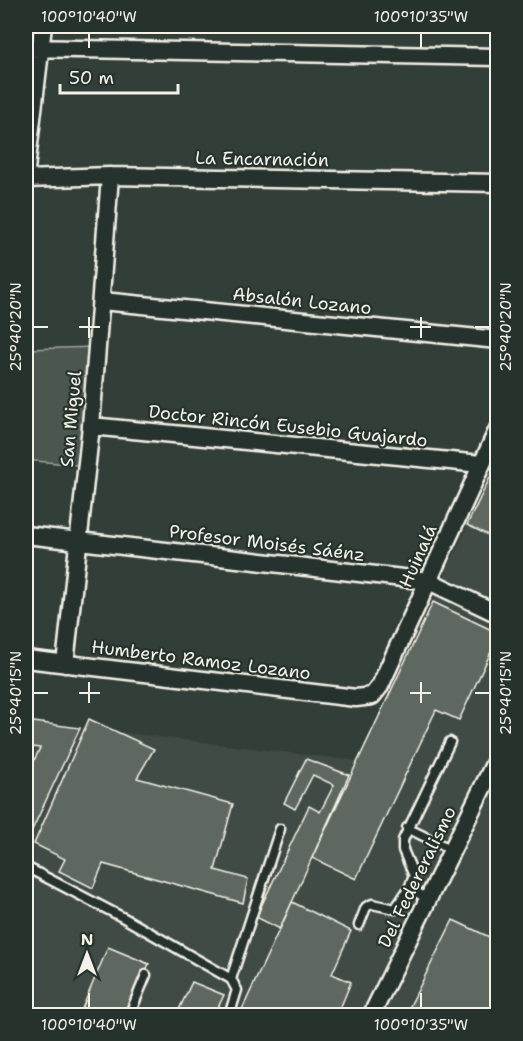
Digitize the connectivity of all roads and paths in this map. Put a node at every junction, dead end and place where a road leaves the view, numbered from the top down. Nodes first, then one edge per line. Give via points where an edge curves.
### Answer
1 (43, 26) edge
2 (33, 48) edge
3 (498, 57) edge
4 (26, 169) edge
5 (110, 176) junction
6 (26, 179) edge
7 (498, 183) edge
8 (102, 301) junction
9 (498, 340) edge
10 (91, 426) junction
11 (498, 429) edge
12 (481, 464) junction
13 (26, 535) edge
14 (80, 542) junction
15 (429, 581) junction
16 (498, 614) edge
17 (26, 659) edge
18 (65, 664) junction
19 (372, 696) joint
20 (450, 742) dead end
21 (498, 756) edge
22 (407, 828) junction
23 (280, 829) dead end
24 (452, 850) junction
25 (26, 867) edge
26 (409, 888) junction
27 (428, 899) junction
28 (359, 926) dead end
29 (146, 975) dead end
30 (231, 979) junction
31 (129, 1016) edge
32 (229, 1016) edge
33 (372, 1016) edge

1 - 2 street
2 - 3 street
2 - 4 street
5 - 6 street, La Encarnación
5 - 7 street, La Encarnación
5 - 8 street, San Miguel
8 - 9 street, Absalón Lozano
8 - 10 street, San Miguel
10 - 12 street, Doctor Rincón Eusebio Guajardo
10 - 14 street, San Miguel
11 - 12 street, Huinalá
12 - 15 street, Huinalá
13 - 14 street, Profesor Moisés Sáénz
14 - 15 street, Profesor Moisés Sáénz
14 - 18 street, San Miguel
15 - 16 street, Profesor Moisés Sáénz
15 - 19 street, Huinalá
17 - 18 street, Humberto Ramoz Lozano
18 - 19 street, Humberto Ramoz Lozano via 357,698
20 - 22 lane
21 - 24 street, Del Federeralismo
22 - 24 lane
22 - 26 lane via 402,845 414,876
23 - 30 lane
24 - 27 street, Del Federeralismo
25 - 30 lane
26 - 27 lane
26 - 28 lane via 395,909 372,904 366,907
27 - 33 street, Del Federeralismo
29 - 31 lane
30 - 32 lane via 237,990

